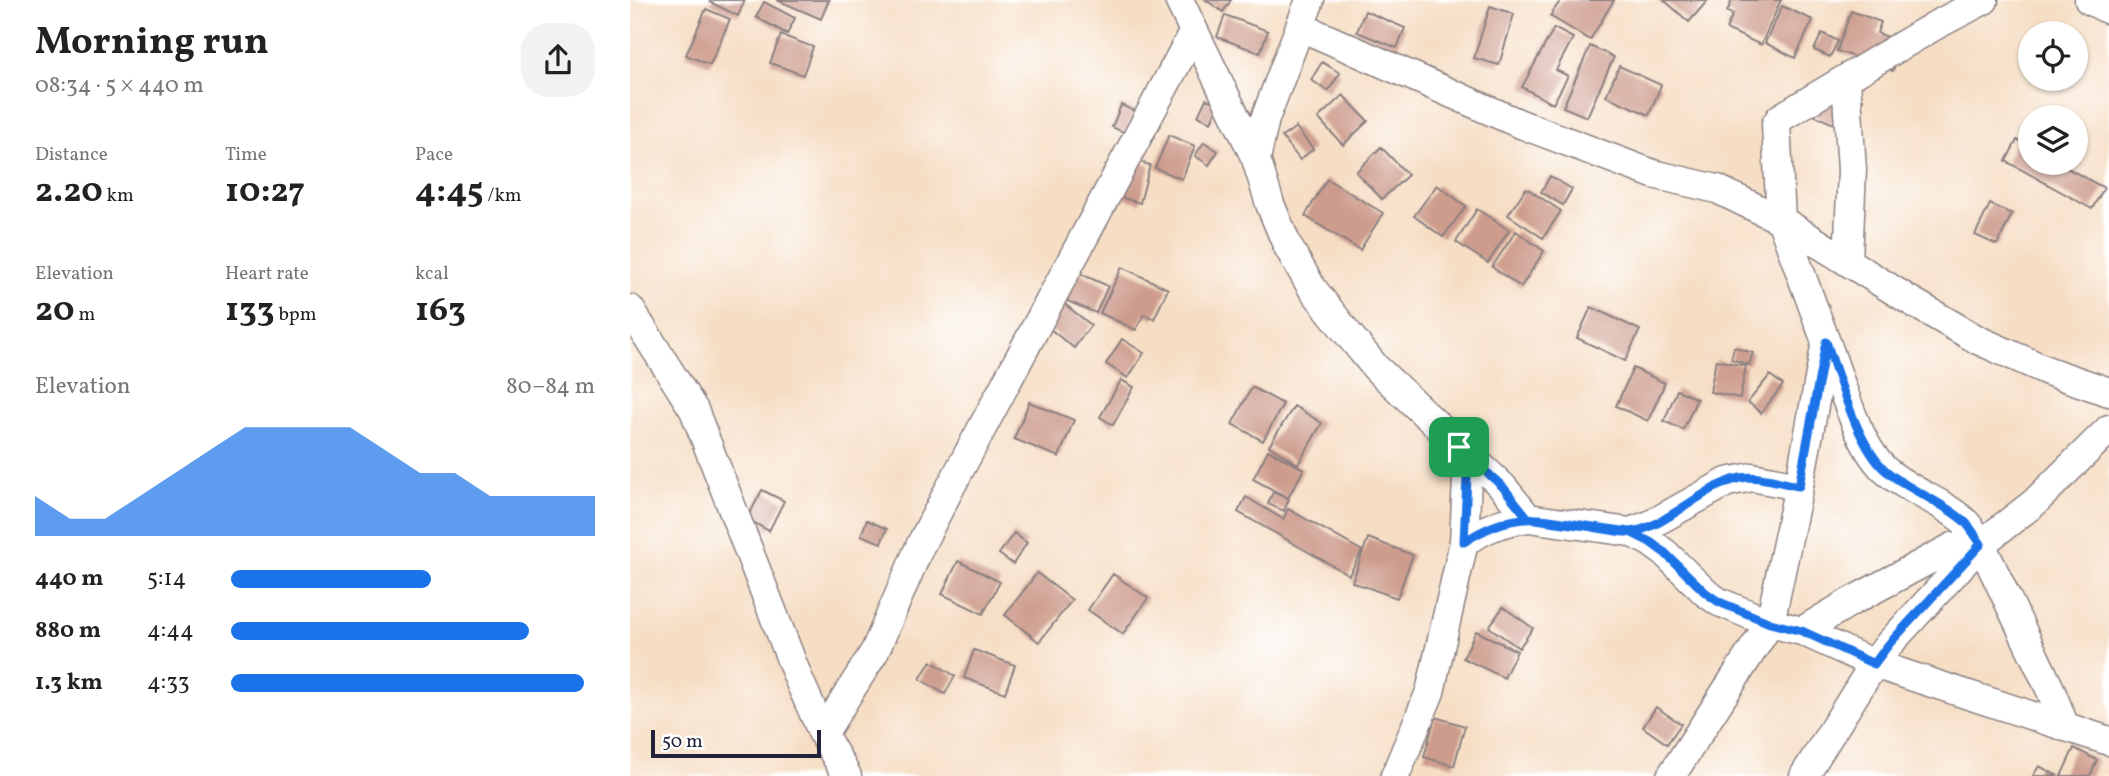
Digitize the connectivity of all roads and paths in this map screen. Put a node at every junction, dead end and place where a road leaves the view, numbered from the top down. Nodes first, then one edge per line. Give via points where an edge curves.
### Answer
1 (1179, 0) edge
2 (1310, 0) edge
3 (1984, 0) edge
4 (2089, 0) edge
5 (2109, 10) edge
6 (1937, 13) edge
7 (1301, 27) junction
8 (1194, 31) junction
9 (1846, 80) junction
10 (1256, 159) junction
11 (1781, 220) junction
12 (1848, 260) junction
13 (630, 309) edge
14 (1826, 342) junction
15 (2109, 392) edge
16 (2109, 429) edge
17 (1459, 447) junction
18 (1799, 486) junction
19 (1528, 518) junction
20 (1630, 532) junction
21 (1464, 542) junction
22 (1981, 544) junction
23 (1770, 623) junction
24 (1802, 631) junction
25 (1874, 664) junction
26 (2064, 727) junction
27 (824, 734) junction
28 (2109, 741) edge
29 (847, 776) edge
30 (1395, 776) edge
31 (1671, 776) edge
32 (1804, 776) edge

1 - 8 street
2 - 7 street
3 - 6 street
4 - 5 street
6 - 9 street
7 - 10 street via 1265,119
7 - 11 street via 1518,123 1653,174 1717,189
8 - 10 street
8 - 27 street via 944,499 875,651
9 - 11 street via 1776,124
9 - 12 street via 1852,170
10 - 17 street via 1287,245 1312,288 1376,368
11 - 12 street
11 - 14 street
12 - 15 street via 1978,340
13 - 27 street via 694,410
14 - 18 street
14 - 22 street via 1858,428 1883,468 1967,523
16 - 22 street via 2034,503
17 - 19 street via 1503,487
17 - 21 street via 1467,478
18 - 20 street via 1752,477 1727,481
18 - 23 street
19 - 20 street
19 - 21 street via 1494,524
20 - 23 street via 1665,553 1719,602
21 - 30 street via 1430,692
22 - 24 street via 1953,547
22 - 25 street
22 - 26 street
23 - 24 street
23 - 31 street
24 - 25 street
25 - 26 street
25 - 32 street
26 - 28 street
27 - 29 street

